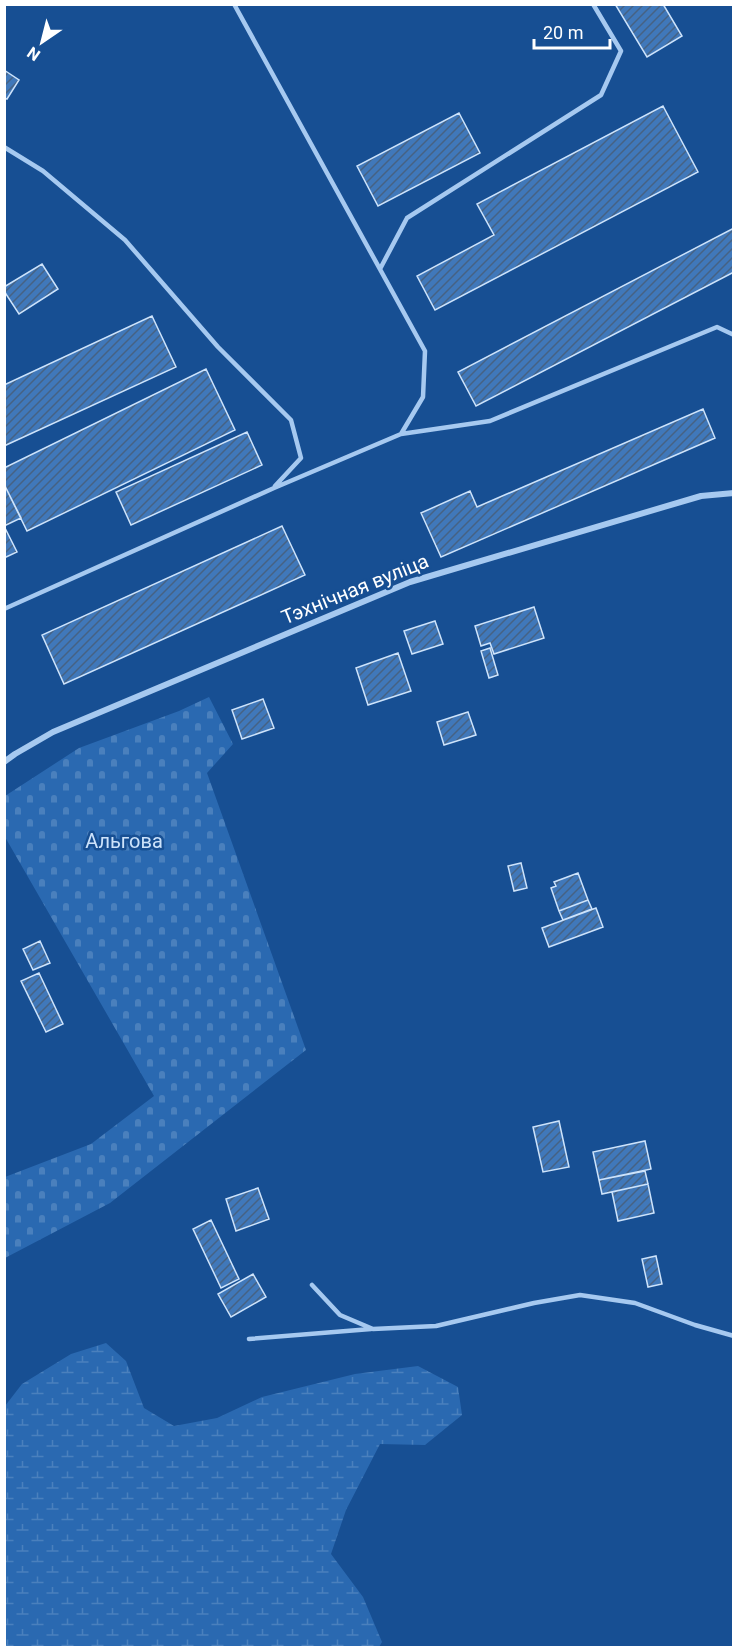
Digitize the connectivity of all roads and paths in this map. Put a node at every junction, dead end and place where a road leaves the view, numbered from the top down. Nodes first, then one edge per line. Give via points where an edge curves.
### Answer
1 (234, 4) edge
2 (593, 4) edge
3 (4, 147) edge
4 (380, 269) junction
5 (734, 335) edge
6 (401, 434) junction
7 (273, 488) junction
8 (734, 493) edge
9 (4, 609) edge
10 (15, 754) junction
11 (4, 756) edge
12 (4, 762) edge
13 (312, 1285) dead end
14 (374, 1329) junction
15 (734, 1336) edge
16 (249, 1339) dead end

1 - 4 lane
2 - 4 lane via 621,51 601,95 407,218
3 - 7 lane via 42,171 125,240 218,347 291,420 301,458
4 - 6 lane via 425,351 423,397
5 - 6 lane via 717,327 490,421
6 - 7 lane
7 - 9 lane
8 - 10 street, Тэхнічная вуліца via 701,496 410,582 53,732
10 - 11 street
10 - 12 street, Тэхнічная вуліца
13 - 14 lane via 340,1315
14 - 15 lane via 436,1326 580,1295 635,1304
14 - 16 lane

